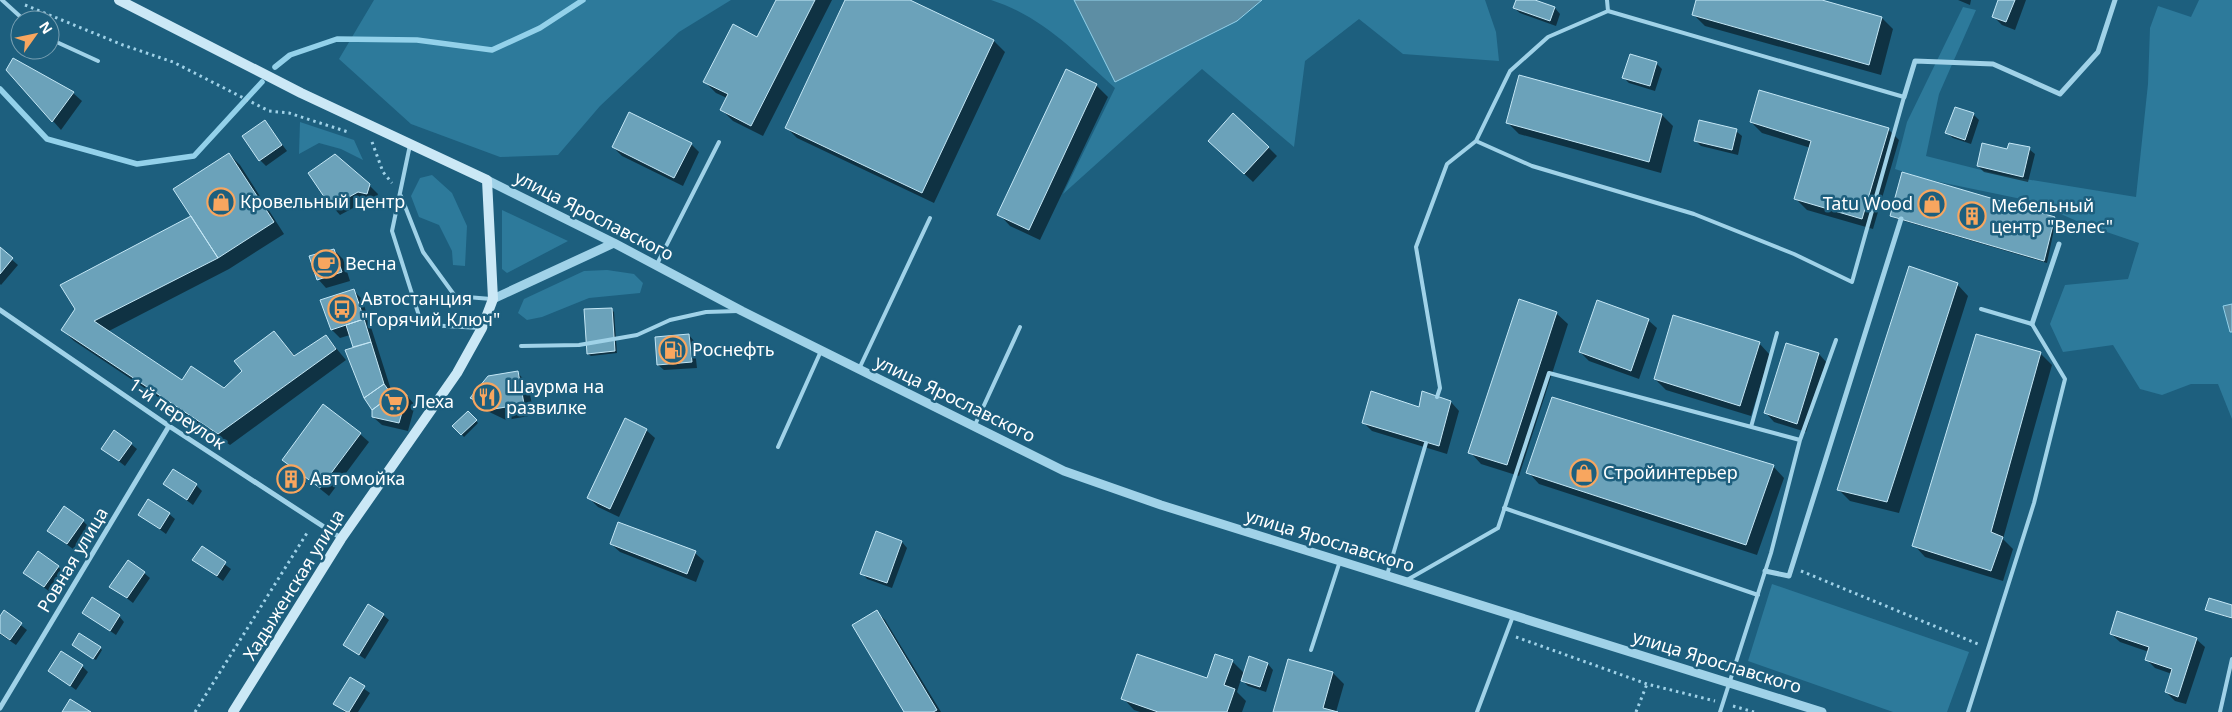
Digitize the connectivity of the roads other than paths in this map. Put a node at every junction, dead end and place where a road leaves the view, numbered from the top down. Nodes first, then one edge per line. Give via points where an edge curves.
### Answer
1 (2, 0) edge
2 (120, 0) edge
3 (1607, 0) edge
4 (2116, 0) edge
5 (13, 10) edge
6 (1608, 11) junction
7 (60, 43) edge
8 (98, 61) dead end
9 (1904, 97) junction
10 (1476, 141) junction
11 (718, 142) dead end
12 (410, 145) junction
13 (486, 180) junction
14 (400, 194) junction
15 (930, 218) dead end
16 (1901, 219) dead end
17 (614, 243) junction
18 (2059, 244) dead end
19 (656, 266) junction
20 (493, 299) junction
21 (1981, 309) dead end
22 (0, 310) edge
23 (742, 311) junction
24 (2032, 324) junction
25 (1020, 327) dead end
26 (482, 328) junction
27 (1777, 333) dead end
28 (1836, 340) dead end
29 (520, 346) dead end
30 (821, 351) junction
31 (859, 370) junction
32 (1437, 396) dead end
33 (169, 426) junction
34 (974, 427) junction
35 (1751, 427) junction
36 (1800, 440) junction
37 (1426, 443) dead end
38 (778, 447) dead end
39 (1504, 508) junction
40 (341, 539) junction
41 (1340, 561) junction
42 (1765, 571) junction
43 (1387, 576) junction
44 (1405, 582) junction
45 (1758, 595) junction
46 (1513, 615) junction
47 (1312, 650) dead end
48 (2232, 660) edge
49 (1729, 683) junction
50 (0, 708) edge
51 (233, 712) edge
52 (1477, 712) edge
53 (1720, 712) edge
54 (1822, 712) edge
55 (1968, 712) edge
56 (2220, 712) edge

1 - 5 lane
2 - 12 main road, улица Ярославского
3 - 6 lane
4 - 9 street via 2098,52 2060,94 1993,64 1915,61
6 - 9 lane
6 - 10 lane via 1548,38 1510,71
7 - 8 lane
9 - 10 lane via 1852,282 1794,254 1694,214 1532,166
10 - 32 lane via 1447,164 1416,247 1440,388
11 - 19 lane
12 - 13 main road, улица Ярославского
12 - 14 lane
13 - 17 street, улица Ярославского
13 - 20 main road, Хадыженская улица
14 - 20 lane via 423,252 455,296
14 - 26 lane via 392,231 420,319 428,325
15 - 31 lane
16 - 42 street via 1789,576
17 - 19 street, улица Ярославского
17 - 20 street
18 - 24 street
19 - 23 street, улица Ярославского
20 - 26 main road, Хадыженская улица
21 - 24 lane
22 - 33 street, 1-й переулок
23 - 29 lane via 706,312 670,320 636,335 579,345
23 - 30 street, улица Ярославского
24 - 55 lane via 2066,379 2034,503
25 - 34 lane
26 - 40 main road, Хадыженская улица via 457,373
27 - 35 lane
28 - 36 lane
30 - 31 street, улица Ярославского
30 - 38 lane
31 - 34 street, улица Ярославского
33 - 40 street, 1-й переулок
33 - 50 street, Ровная улица
34 - 41 street, улица Ярославского via 1064,471
35 - 36 lane
35 - 39 lane via 1549,373
36 - 42 lane
37 - 43 lane
39 - 44 lane via 1498,528
39 - 45 lane
40 - 51 main road, Хадыженская улица
41 - 43 street, улица Ярославского
41 - 47 lane
42 - 45 lane
43 - 44 street, улица Ярославского
44 - 46 street, улица Ярославского
45 - 49 lane
46 - 49 street, улица Ярославского
46 - 52 lane
48 - 56 lane
49 - 53 lane
49 - 54 street, улица Ярославского

